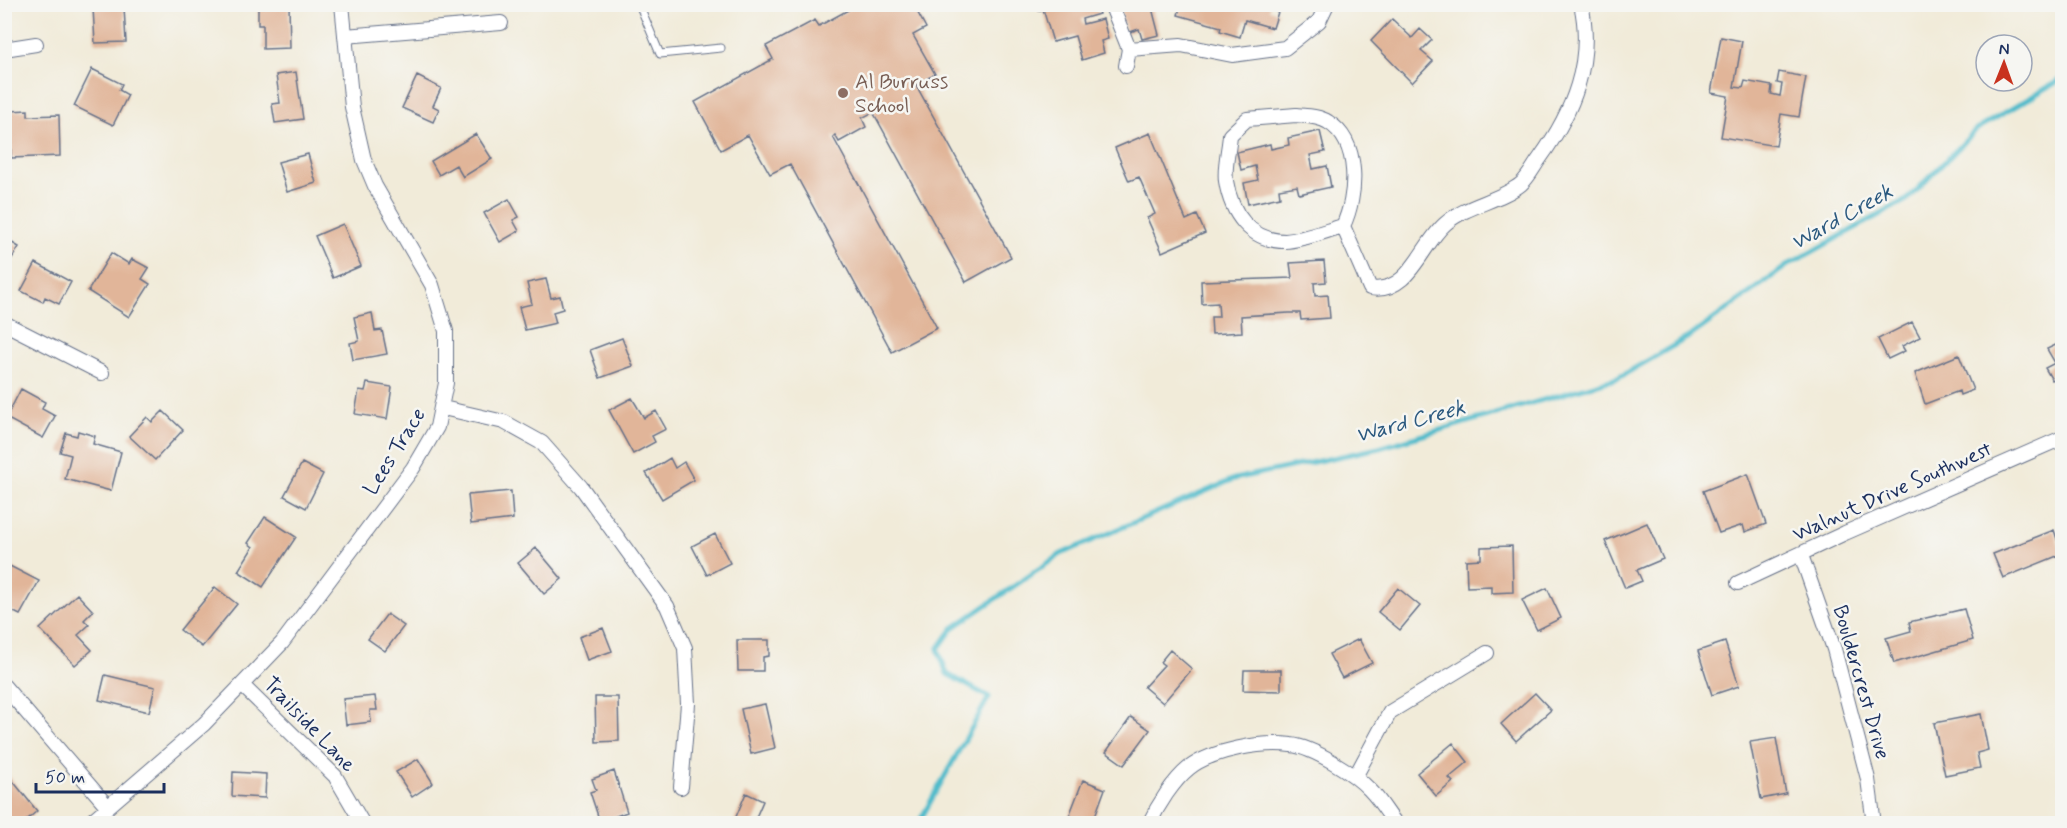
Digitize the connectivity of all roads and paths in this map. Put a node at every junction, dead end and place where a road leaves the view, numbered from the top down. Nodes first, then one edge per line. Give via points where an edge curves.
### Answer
1 (342, 4) edge
2 (639, 4) edge
3 (1111, 4) edge
4 (1328, 4) edge
5 (1581, 4) edge
6 (501, 23) dead end
7 (345, 36) junction
8 (36, 45) dead end
9 (721, 48) dead end
10 (4, 49) edge
11 (1129, 49) junction
12 (1126, 66) dead end
13 (1343, 226) junction
14 (4, 323) edge
15 (102, 373) dead end
16 (443, 408) junction
17 (2062, 438) edge
18 (1801, 555) junction
19 (1738, 583) dead end
20 (1487, 653) dead end
21 (4, 686) edge
22 (243, 686) junction
23 (1355, 777) junction
24 (681, 788) dead end
25 (108, 807) junction
26 (88, 824) edge
27 (363, 824) edge
28 (1149, 824) edge
29 (1396, 824) edge
30 (1874, 824) edge

1 - 7 street, Lees Trace
2 - 9 lane via 660,54
3 - 11 street
4 - 11 street via 1319,21 1285,48 1232,55 1180,45
5 - 13 street via 1586,24 1583,62 1574,98 1562,127 1521,184 1447,222 1403,277 1382,290 1370,288
6 - 7 street
7 - 16 street, Lees Trace via 352,107 364,160 432,285 443,321 448,352
8 - 10 street
11 - 12 street
13 - 13 street via 1353,196 1351,157 1343,138 1329,122 1296,115 1247,119 1230,135 1226,180 1234,208 1250,231 1287,241
14 - 15 street
16 - 22 street, Lees Trace via 437,427 412,468 308,611
16 - 24 street via 504,422 542,443 581,487 667,606 685,648 688,704
17 - 18 street, Walnut Drive Southwest
18 - 19 street, Walnut Drive Southwest
18 - 30 street, Bouldercrest Drive via 1834,649 1868,779
20 - 23 street via 1390,712
21 - 25 street
22 - 25 street, Lees Trace
22 - 27 street, Trailside Lane via 335,776
23 - 28 street via 1317,754 1292,745 1236,747 1190,767 1156,808
23 - 29 street
25 - 26 street, Lees Trace

